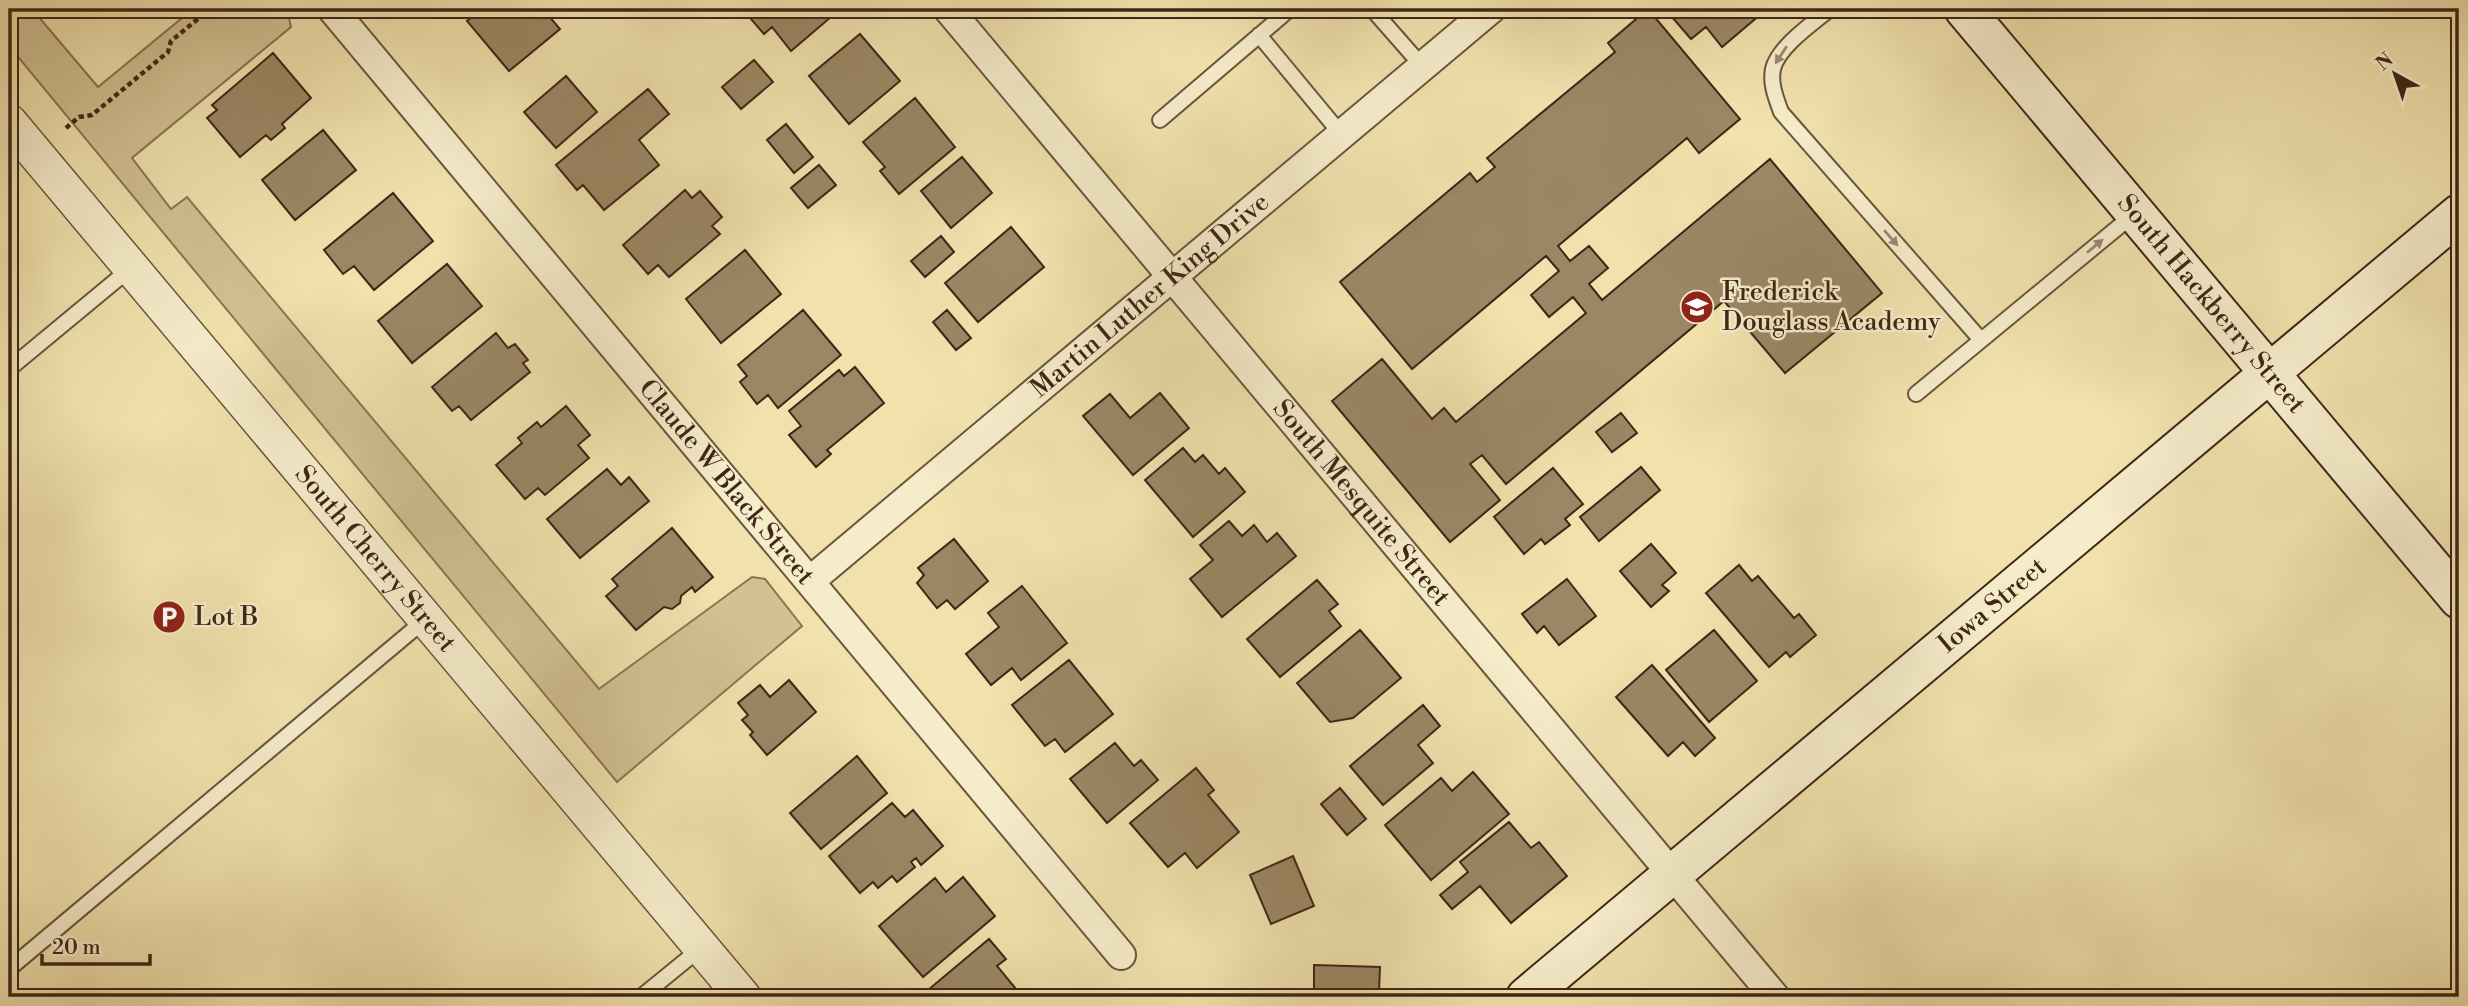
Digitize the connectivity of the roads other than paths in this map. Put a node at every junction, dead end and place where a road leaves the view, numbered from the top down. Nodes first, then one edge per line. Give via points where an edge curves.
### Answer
1 (332, 9) edge
2 (948, 9) edge
3 (1290, 9) edge
4 (1372, 9) edge
5 (1491, 9) edge
6 (1830, 9) edge
7 (1964, 9) edge
8 (1259, 35) junction
9 (1422, 66) junction
10 (1160, 120) dead end
11 (9, 122) edge
12 (1341, 134) junction
13 (2136, 213) junction
14 (2459, 214) edge
15 (131, 268) junction
16 (1173, 276) junction
17 (1982, 340) junction
18 (9, 369) edge
19 (2270, 373) junction
20 (1916, 394) dead end
21 (810, 581) junction
22 (2459, 598) edge
23 (426, 619) junction
24 (1673, 874) junction
25 (702, 948) junction
26 (1121, 955) dead end
27 (9, 969) edge
28 (641, 997) edge
29 (743, 997) edge
30 (1526, 997) edge
31 (1775, 997) edge

1 - 21 street, Claude W Black Street
2 - 16 street, South Mesquite Street
3 - 8 lane
4 - 9 lane
5 - 9 street, Martin Luther King Drive
6 -> 17 lane via 1786,47 1773,67 1773,90 1781,112
7 - 13 main road, South Hackberry Street
8 - 10 lane
8 - 12 lane
9 - 12 street, Martin Luther King Drive
11 - 15 street, South Cherry Street
12 - 16 street, Martin Luther King Drive
17 -> 13 lane
13 - 19 main road, South Hackberry Street
14 - 19 main road, Iowa Street
15 - 18 lane
15 - 23 street, South Cherry Street
16 - 21 street, Martin Luther King Drive
16 - 24 street, South Mesquite Street
17 - 20 lane
19 - 22 main road, South Hackberry Street
19 - 24 main road, Iowa Street
21 - 26 street, Claude W Black Street
23 - 25 street, South Cherry Street
23 - 27 lane
24 - 30 main road, Iowa Street
24 - 31 street, South Mesquite Street
25 - 28 lane
25 - 29 street, South Cherry Street

